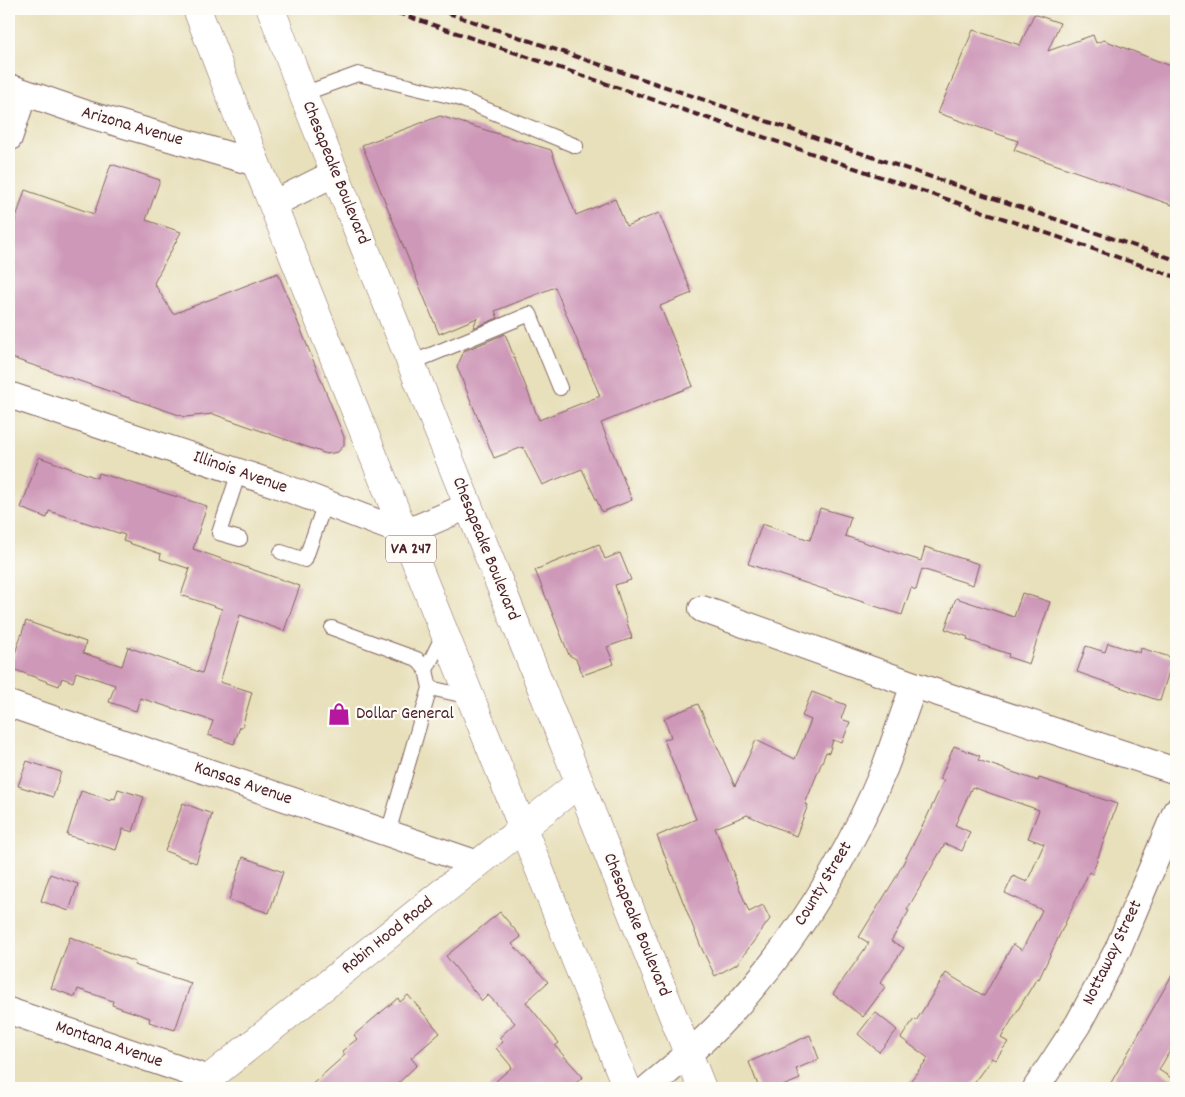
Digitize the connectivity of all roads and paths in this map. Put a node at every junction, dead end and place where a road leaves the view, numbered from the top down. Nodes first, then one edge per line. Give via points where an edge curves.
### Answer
1 (197, 9) edge
2 (271, 9) edge
3 (16, 90) edge
4 (303, 94) junction
5 (9, 138) edge
6 (576, 146) dead end
7 (256, 163) junction
8 (335, 173) junction
9 (273, 204) junction
10 (411, 363) junction
11 (560, 388) dead end
12 (9, 395) edge
13 (239, 472) junction
14 (325, 503) junction
15 (468, 506) junction
16 (405, 533) junction
17 (240, 540) dead end
18 (281, 552) dead end
19 (702, 609) dead end
20 (332, 628) dead end
21 (444, 632) junction
22 (426, 670) junction
23 (914, 685) junction
24 (430, 688) junction
25 (471, 697) junction
26 (9, 704) edge
27 (1176, 770) edge
28 (579, 783) junction
29 (1176, 812) edge
30 (523, 828) junction
31 (388, 833) junction
32 (478, 864) junction
33 (9, 1011) edge
34 (688, 1054) junction
35 (203, 1084) edge
36 (627, 1088) edge
37 (648, 1088) edge
38 (702, 1088) edge
39 (1036, 1088) edge

1 - 7 main road, VA 247
2 - 4 main road, Chesapeake Boulevard
3 - 5 street
3 - 7 street, Arizona Avenue
4 - 6 lane via 358,74 458,98
4 - 8 main road, Chesapeake Boulevard
7 - 9 main road, VA 247
8 - 9 street
8 - 10 main road, Chesapeake Boulevard
9 - 16 main road, VA 247
10 - 11 lane via 530,314
10 - 15 main road, Chesapeake Boulevard
12 - 13 street, Illinois Avenue
13 - 14 street, Illinois Avenue
13 - 17 lane via 220,533
14 - 16 street, Illinois Avenue
14 - 18 lane via 305,560
15 - 16 street
15 - 28 main road, Chesapeake Boulevard
16 - 21 main road, VA 247
19 - 23 street
20 - 22 lane via 417,659
21 - 22 lane
21 - 25 main road, VA 247
22 - 24 lane
23 - 27 street
23 - 34 street, County Street via 885,767 823,891 784,948 719,1025
24 - 25 lane
24 - 31 lane
25 - 30 main road, VA 247
26 - 31 street, Kansas Avenue
28 - 30 main road, Robin Hood Road
28 - 34 main road, Chesapeake Boulevard
29 - 39 street, Nottaway Street via 1118,949 1078,1024
30 - 32 main road, Robin Hood Road
30 - 36 main road, VA 247
31 - 32 street, Kansas Avenue
32 - 35 main road, Robin Hood Road
33 - 35 street, Montana Avenue
34 - 37 street, County Street
34 - 38 main road, Chesapeake Boulevard

